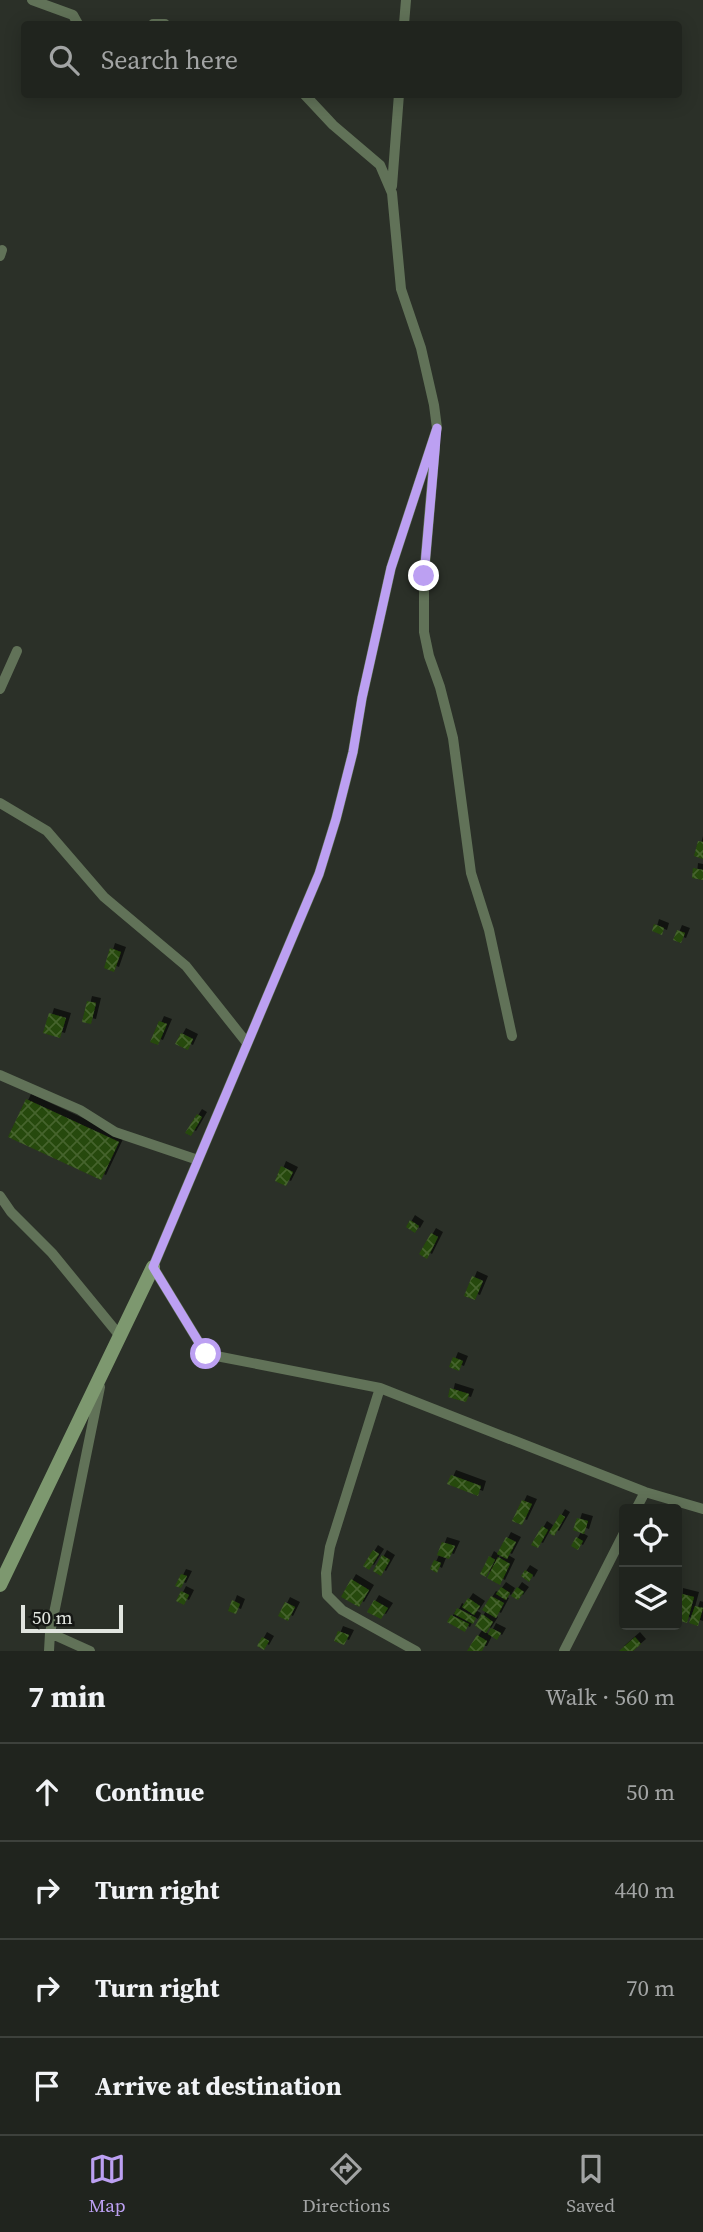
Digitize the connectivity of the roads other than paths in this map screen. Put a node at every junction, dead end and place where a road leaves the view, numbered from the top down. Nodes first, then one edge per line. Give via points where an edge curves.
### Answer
1 (32, 0) edge
2 (406, 0) edge
3 (76, 21) edge
4 (404, 21) edge
5 (308, 98) edge
6 (399, 98) edge
7 (392, 193) junction
8 (437, 428) junction
9 (17, 651) dead end
10 (0, 689) edge
11 (0, 803) edge
12 (512, 1036) dead end
13 (247, 1043) junction
14 (0, 1075) edge
15 (198, 1160) junction
16 (0, 1196) edge
17 (153, 1267) junction
18 (120, 1336) junction
19 (102, 1374) junction
20 (380, 1388) junction
21 (645, 1492) junction
22 (639, 1504) edge
23 (703, 1509) edge
24 (619, 1543) edge
25 (0, 1585) edge
26 (50, 1633) junction
27 (49, 1651) edge
28 (90, 1651) edge
29 (416, 1651) edge
30 (564, 1651) edge

1 - 3 street via 73,15
2 - 4 street
5 - 7 street via 380,165
6 - 7 street
7 - 8 street via 401,289 421,348
8 - 12 street via 424,576 424,632 453,738 471,873 489,930
8 - 13 street via 391,568 336,819 319,874
9 - 10 street
11 - 13 street via 47,831 104,897 186,966
13 - 15 street
14 - 15 street via 80,1110 115,1132
15 - 17 street
16 - 18 street
17 - 18 street
17 - 20 street via 206,1354
18 - 19 street
19 - 25 street
19 - 26 street
20 - 21 street
20 - 29 street via 330,1547 327,1595 342,1610
21 - 22 street
21 - 23 street
24 - 30 street
26 - 27 street
26 - 28 street

